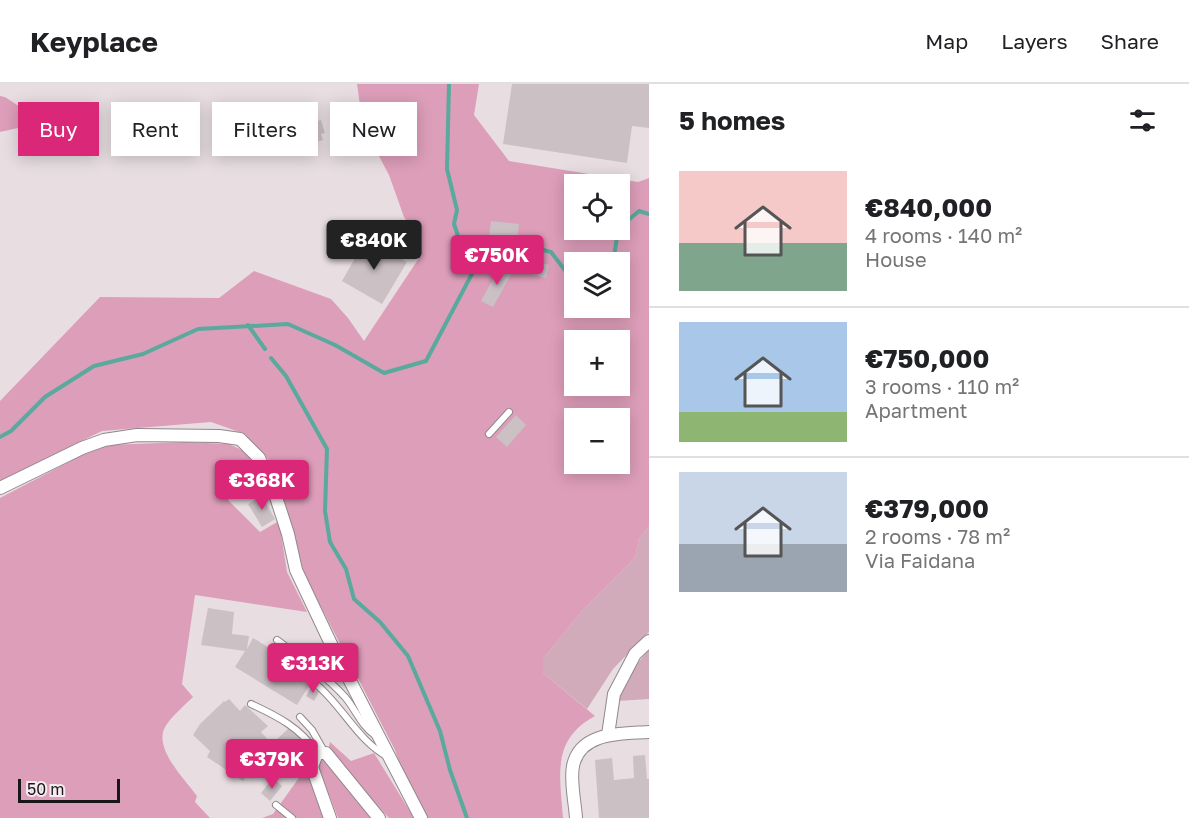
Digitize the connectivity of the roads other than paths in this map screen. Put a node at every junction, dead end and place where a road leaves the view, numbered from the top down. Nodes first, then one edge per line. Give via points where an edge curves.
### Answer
1 (510, 412) dead end
2 (489, 434) dead end
3 (0, 488) edge
4 (278, 640) dead end
5 (649, 641) edge
6 (317, 685) dead end
7 (251, 704) dead end
8 (300, 717) dead end
9 (649, 732) edge
10 (608, 735) junction
11 (382, 740) junction
12 (321, 753) junction
13 (391, 759) junction
14 (276, 804) dead end
15 (292, 818) edge
16 (330, 818) edge
17 (379, 818) edge
18 (421, 818) edge
19 (576, 818) edge

1 - 2 lane
3 - 11 street via 104,440 137,435 240,439 259,458 276,497 296,570
4 - 11 lane via 330,681 368,730
5 - 10 street via 635,654 614,694
6 - 13 lane via 332,697 377,752
7 - 12 lane via 297,729
8 - 12 lane via 312,730
9 - 10 street
10 - 19 street via 591,740 579,751 573,767
11 - 13 street
12 - 16 street via 312,767
12 - 17 street
13 - 18 street
14 - 15 lane

